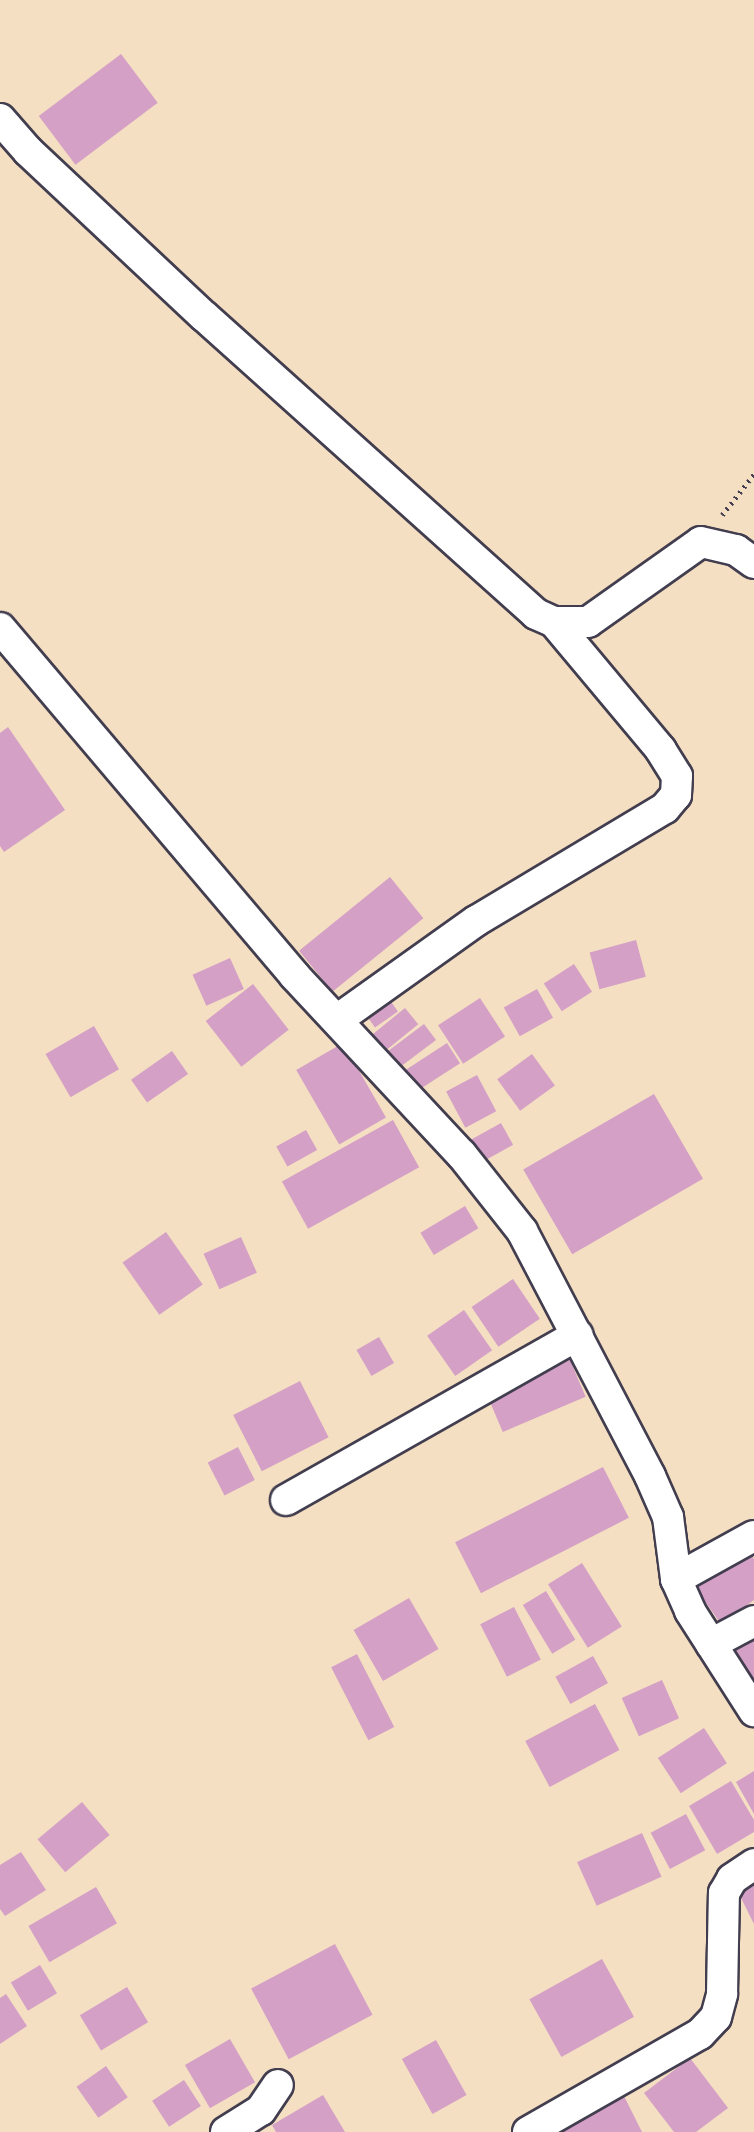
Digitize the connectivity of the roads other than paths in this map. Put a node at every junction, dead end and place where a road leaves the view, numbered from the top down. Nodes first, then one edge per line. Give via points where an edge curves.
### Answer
1 (0, 119) edge
2 (754, 563) edge
3 (554, 622) junction
4 (0, 628) edge
5 (337, 1020) junction
6 (578, 1335) junction
7 (286, 1500) dead end
8 (754, 1536) edge
9 (676, 1579) junction
10 (754, 1621) edge
11 (711, 1644) junction
12 (754, 1711) edge
13 (754, 1864) edge
14 (278, 2085) dead end
15 (226, 2132) edge
16 (528, 2132) edge

1 - 3 street via 28,152 204,316 526,605
2 - 3 street via 736,550 701,542 588,622
3 - 5 street via 661,750 677,776 676,794 665,808 476,921
4 - 5 street
5 - 6 street via 462,1155 513,1220
6 - 7 street
6 - 9 street via 668,1517
8 - 9 street
9 - 11 street
10 - 11 street
11 - 12 street
13 - 16 street via 732,1879 724,1893 722,1994 716,2017 701,2034
14 - 15 street via 261,2109

